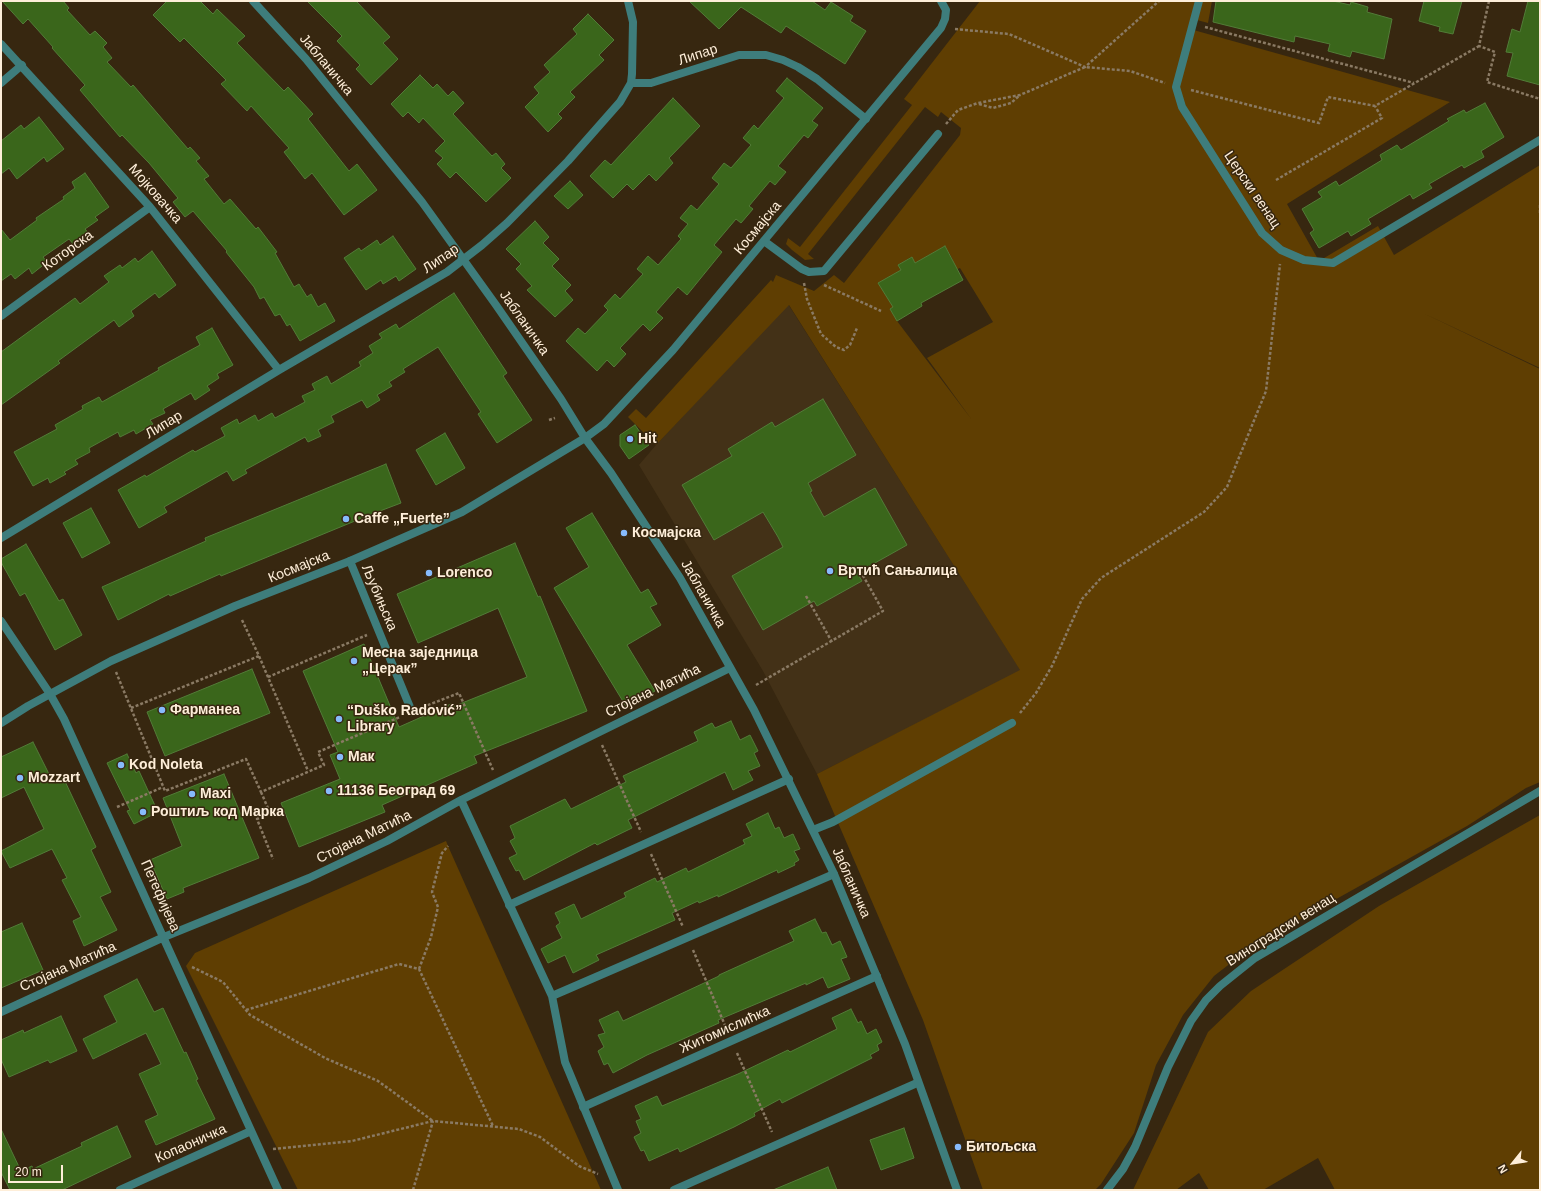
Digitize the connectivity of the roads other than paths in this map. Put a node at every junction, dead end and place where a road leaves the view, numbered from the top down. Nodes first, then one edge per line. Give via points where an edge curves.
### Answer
1 (253, 1) edge
2 (628, 1) edge
3 (942, 1) edge
4 (1199, 1) edge
5 (1, 44) edge
6 (22, 65) junction
7 (1, 83) edge
8 (631, 83) junction
9 (866, 119) junction
10 (938, 134) road end
11 (1540, 140) edge
12 (150, 207) junction
13 (764, 241) junction
14 (464, 260) junction
15 (1, 316) edge
16 (279, 370) junction
17 (585, 438) junction
18 (1, 538) edge
19 (350, 561) junction
20 (1, 621) edge
21 (730, 668) junction
22 (50, 694) junction
23 (412, 712) road end
24 (1, 723) edge
25 (1012, 723) road end
26 (789, 779) junction
27 (1540, 791) edge
28 (460, 800) junction
29 (813, 830) junction
30 (834, 874) junction
31 (509, 905) junction
32 (164, 938) junction
33 (877, 976) junction
34 (552, 996) junction
35 (1, 1012) edge
36 (917, 1083) junction
37 (583, 1106) junction
38 (251, 1131) junction
39 (120, 1190) edge
40 (278, 1190) edge
41 (618, 1190) edge
42 (674, 1190) edge
43 (957, 1190) edge
44 (1107, 1190) edge

1 - 14 street, Јабланичка via 354,117 422,202
2 - 8 street via 633,22
3 - 9 street, Космајска via 946,10 940,28
4 - 11 street, Церски венац via 1176,86 1182,107 1262,233 1281,250 1304,260 1333,263
5 - 6 street, Мојковачка
6 - 7 street
6 - 12 street, Мојковачка
8 - 9 street, Липар via 651,83 739,55 766,55 798,67 817,79
8 - 14 street, Липар via 620,102 568,161 507,223
9 - 13 street, Космајска
10 - 13 street via 824,271 805,271
12 - 15 street, Которска
12 - 16 street, Мојковачка
13 - 17 street, Космајска via 673,350 604,424
14 - 16 street, Липар
14 - 17 street, Јабланичка
16 - 18 street, Липар
17 - 19 street, Космајска via 462,512
17 - 21 street, Јабланичка via 646,524 680,578
19 - 22 street, Космајска via 235,606 111,661
19 - 23 street, Љубињска
20 - 22 street, Петефијева
21 - 26 street, Јабланичка
21 - 28 street, Стојана Матића
22 - 24 street, Космајска
22 - 32 street, Петефијева via 107,811
25 - 29 street via 834,822
26 - 29 street, Јабланичка
26 - 31 street
27 - 44 street, Виноградски венац via 1255,958 1220,986 1191,1021 1168,1067 1135,1147
28 - 31 street
28 - 32 street, Стојана Матића via 417,826 309,878
29 - 30 street, Јабланичка
30 - 33 street, Јабланичка
30 - 34 street
31 - 34 street
32 - 35 street, Стојана Матића
32 - 38 street, Петефијева
33 - 36 street, Јабланичка via 909,1055
33 - 37 street, Житомислићка
34 - 37 street via 565,1062
36 - 42 street
36 - 43 street, Јабланичка
37 - 41 street
38 - 39 street, Копаоничка
38 - 40 street, Петефијева

